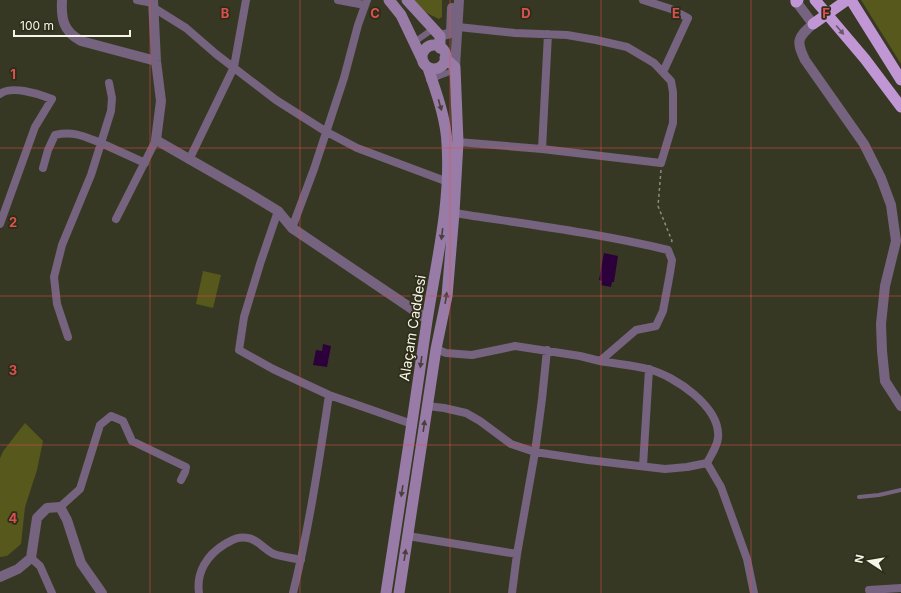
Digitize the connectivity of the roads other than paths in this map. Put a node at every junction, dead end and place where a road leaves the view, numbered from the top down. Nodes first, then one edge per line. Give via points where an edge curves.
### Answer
1 (62, 0) edge
2 (137, 0) edge
3 (246, 0) edge
4 (338, 0) edge
5 (389, 0) edge
6 (408, 0) edge
7 (453, 0) edge
8 (459, 0) edge
9 (643, 0) edge
10 (816, 0) edge
11 (847, 0) edge
12 (851, 0) edge
13 (796, 1) edge
14 (366, 2) edge
15 (154, 4) edge
16 (454, 13) junction
17 (827, 14) junction
18 (814, 24) junction
19 (458, 27) junction
20 (437, 32) junction
21 (548, 34) junction
22 (412, 43) junction
23 (443, 53) junction
24 (156, 61) junction
25 (425, 63) junction
26 (234, 67) junction
27 (455, 68) junction
28 (663, 72) junction
29 (430, 80) junction
30 (901, 80) edge
31 (109, 83) dead end
32 (0, 94) edge
33 (901, 107) edge
34 (325, 132) junction
35 (156, 140) junction
36 (458, 142) junction
37 (101, 143) junction
38 (542, 149) junction
39 (189, 160) junction
40 (145, 163) junction
41 (43, 168) dead end
42 (448, 182) junction
43 (278, 211) junction
44 (454, 214) junction
45 (116, 219) dead end
46 (0, 224) edge
47 (292, 228) junction
48 (427, 319) junction
49 (68, 337) dead end
50 (436, 349) junction
51 (547, 350) junction
52 (600, 361) junction
53 (649, 369) junction
54 (329, 396) junction
55 (427, 406) junction
56 (901, 406) edge
57 (412, 424) junction
58 (534, 452) junction
59 (707, 463) junction
60 (643, 466) junction
61 (181, 480) dead end
62 (901, 490) edge
63 (860, 497) dead end
64 (60, 508) junction
65 (408, 536) junction
66 (517, 554) junction
67 (31, 558) junction
68 (301, 560) junction
69 (0, 577) edge
70 (901, 588) edge
71 (869, 590) dead end
72 (52, 593) edge
73 (102, 593) edge
74 (198, 593) edge
75 (293, 593) edge
76 (386, 593) edge
77 (399, 593) edge
78 (512, 593) edge
79 (754, 593) edge

1 - 24 street via 61,10 65,28 72,36 81,41
2 - 15 street
3 - 26 street
4 - 14 street
5 - 22 main road, Alaçam Caddesi via 401,15
6 - 20 main road
7 - 16 street
8 - 16 street
9 - 28 street via 671,9 688,18
10 - 17 highway
11 - 17 highway
12 - 30 highway
13 - 18 street
14 - 34 street
15 - 24 street
15 - 26 street
16 - 19 street
16 - 20 street via 451,33
17 - 18 highway
17 -> 33 highway
18 - 56 street via 806,30 798,46 805,60 864,144 882,178 891,205 896,241 885,286 881,324 882,351 885,381
19 - 21 street
19 - 27 street
20 - 22 street
20 - 23 main road
21 - 28 street via 567,35 627,47 654,63
21 - 38 street
22 - 25 main road, Alaçam Caddesi
23 - 25 main road via 442,65 439,68
23 - 25 main road via 429,46 424,51
23 - 27 main road
24 - 35 street via 161,101
25 - 29 main road, Alaçam Caddesi
26 - 34 street via 276,100
26 - 39 street
27 - 29 street
27 - 36 main road, Alaçam Caddesi
28 - 38 street via 671,81 673,123 661,163
29 -> 42 main road, Alaçam Caddesi via 441,108 447,143
31 - 37 street via 111,111
32 - 46 street via 12,90 52,99 35,127
34 - 42 street via 357,148
34 - 47 street via 310,183
35 - 39 street
35 - 40 street
36 - 38 street
36 - 44 main road, Alaçam Caddesi
37 - 40 street
37 - 41 street via 77,134 55,135
37 - 49 street via 92,175 62,245 54,277 57,304
39 - 43 street
40 - 45 street
42 -> 48 main road, Alaçam Caddesi via 439,256
43 - 47 street
43 - 54 street via 244,317 238,350
50 -> 44 main road, Alaçam Caddesi via 447,296
44 - 52 street via 544,227 668,250 672,260 670,273 663,311 656,326 636,330
47 - 48 street
48 -> 57 main road, Alaçam Caddesi
50 - 51 street via 446,353 472,355 515,346
50 - 55 main road, Alaçam Caddesi
51 - 52 street
51 - 58 street
52 - 53 street
53 - 59 street via 675,380 699,399 712,414 718,426 718,436
53 - 60 street
54 - 57 street
54 - 68 street
55 - 58 street via 466,413 511,444
65 -> 55 main road, Alaçam Caddesi
57 -> 76 main road, Alaçam Caddesi
58 - 60 street
58 - 66 street
59 - 60 street via 665,469
59 - 79 street via 721,487 747,559
61 - 64 street via 186,467 132,441 123,421 111,416 100,425 80,489
62 - 63 lane
64 - 67 street via 46,508 37,518
64 - 73 street via 67,520 81,563
65 - 66 street
77 -> 65 main road, Alaçam Caddesi
66 - 78 street
67 - 69 street via 18,569
67 - 72 street via 40,566
68 - 74 street via 274,554 250,538 236,537 216,549 206,559 200,573
68 - 75 street
70 - 71 street

